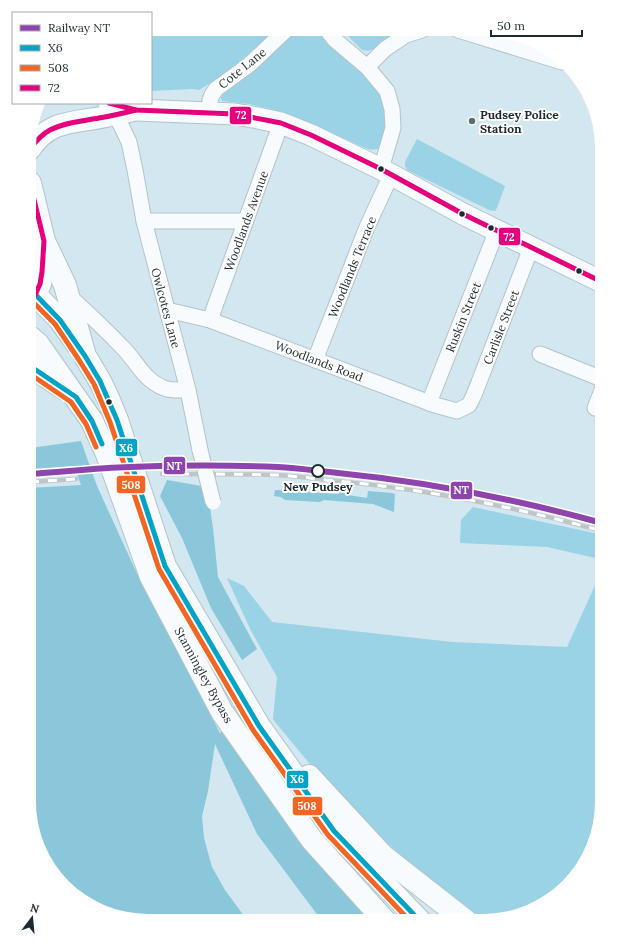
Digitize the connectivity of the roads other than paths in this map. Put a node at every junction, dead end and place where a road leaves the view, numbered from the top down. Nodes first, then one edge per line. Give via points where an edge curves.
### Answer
1 (280, 36) edge
2 (332, 36) edge
3 (404, 36) edge
4 (478, 36) edge
5 (550, 58) edge
6 (367, 67) junction
7 (120, 109) edge
8 (210, 113) junction
9 (281, 123) junction
10 (37, 140) edge
11 (386, 172) junction
12 (36, 208) edge
13 (144, 221) junction
14 (245, 221) junction
15 (497, 230) junction
16 (44, 241) junction
17 (531, 248) junction
18 (595, 279) edge
19 (36, 290) edge
20 (68, 294) junction
21 (36, 299) edge
22 (167, 310) junction
23 (210, 320) junction
24 (36, 342) edge
25 (540, 354) dead end
26 (85, 356) junction
27 (315, 360) junction
28 (36, 370) edge
29 (595, 377) edge
30 (188, 390) junction
31 (76, 397) junction
32 (429, 403) junction
33 (469, 405) joint
34 (213, 502) dead end
35 (218, 656) junction
36 (379, 914) edge
37 (413, 914) edge
38 (457, 914) edge

1 - 8 street, Cote Lane via 249,65 216,89 210,100
2 - 6 street
3 - 6 street via 385,49
4 - 5 street
6 - 11 street via 387,91 392,109 393,128
7 - 8 main road
7 - 10 main road via 60,125 48,130
7 - 13 street, Owlcotes Lane
8 - 9 main road via 235,114
9 - 11 main road
9 - 14 street, Woodlands Avenue
11 - 15 main road
11 - 27 street, Woodlands Terrace via 368,227
12 - 16 highway
13 - 14 street
13 - 22 street, Owlcotes Lane
14 - 23 street, Woodlands Avenue
15 - 17 main road
15 - 32 street, Ruskin Street
16 - 19 highway via 42,272
16 - 20 highway, Stanningley Bypass
17 - 18 main road
17 - 33 street, Carlisle Street
20 - 26 highway, Stanningley Bypass
20 - 30 street via 155,383 165,388
21 - 26 highway via 60,320
22 - 23 street, Woodlands Road
22 - 30 street, Owlcotes Lane
23 - 27 street, Woodlands Road
24 - 31 highway, Stanningley Bypass
25 - 29 street
26 - 35 highway, Stanningley Bypass via 100,381 114,413 165,566
27 - 32 street, Woodlands Road
28 - 31 highway
30 - 34 street, Owlcotes Lane, bridge
31 - 36 highway, Stanningley Bypass via 92,421 107,454 150,577 222,712 312,840
32 - 33 street, Woodlands Road via 457,411
35 - 37 highway, Stanningley Bypass via 259,726 334,831
35 - 38 highway via 296,762 383,856

